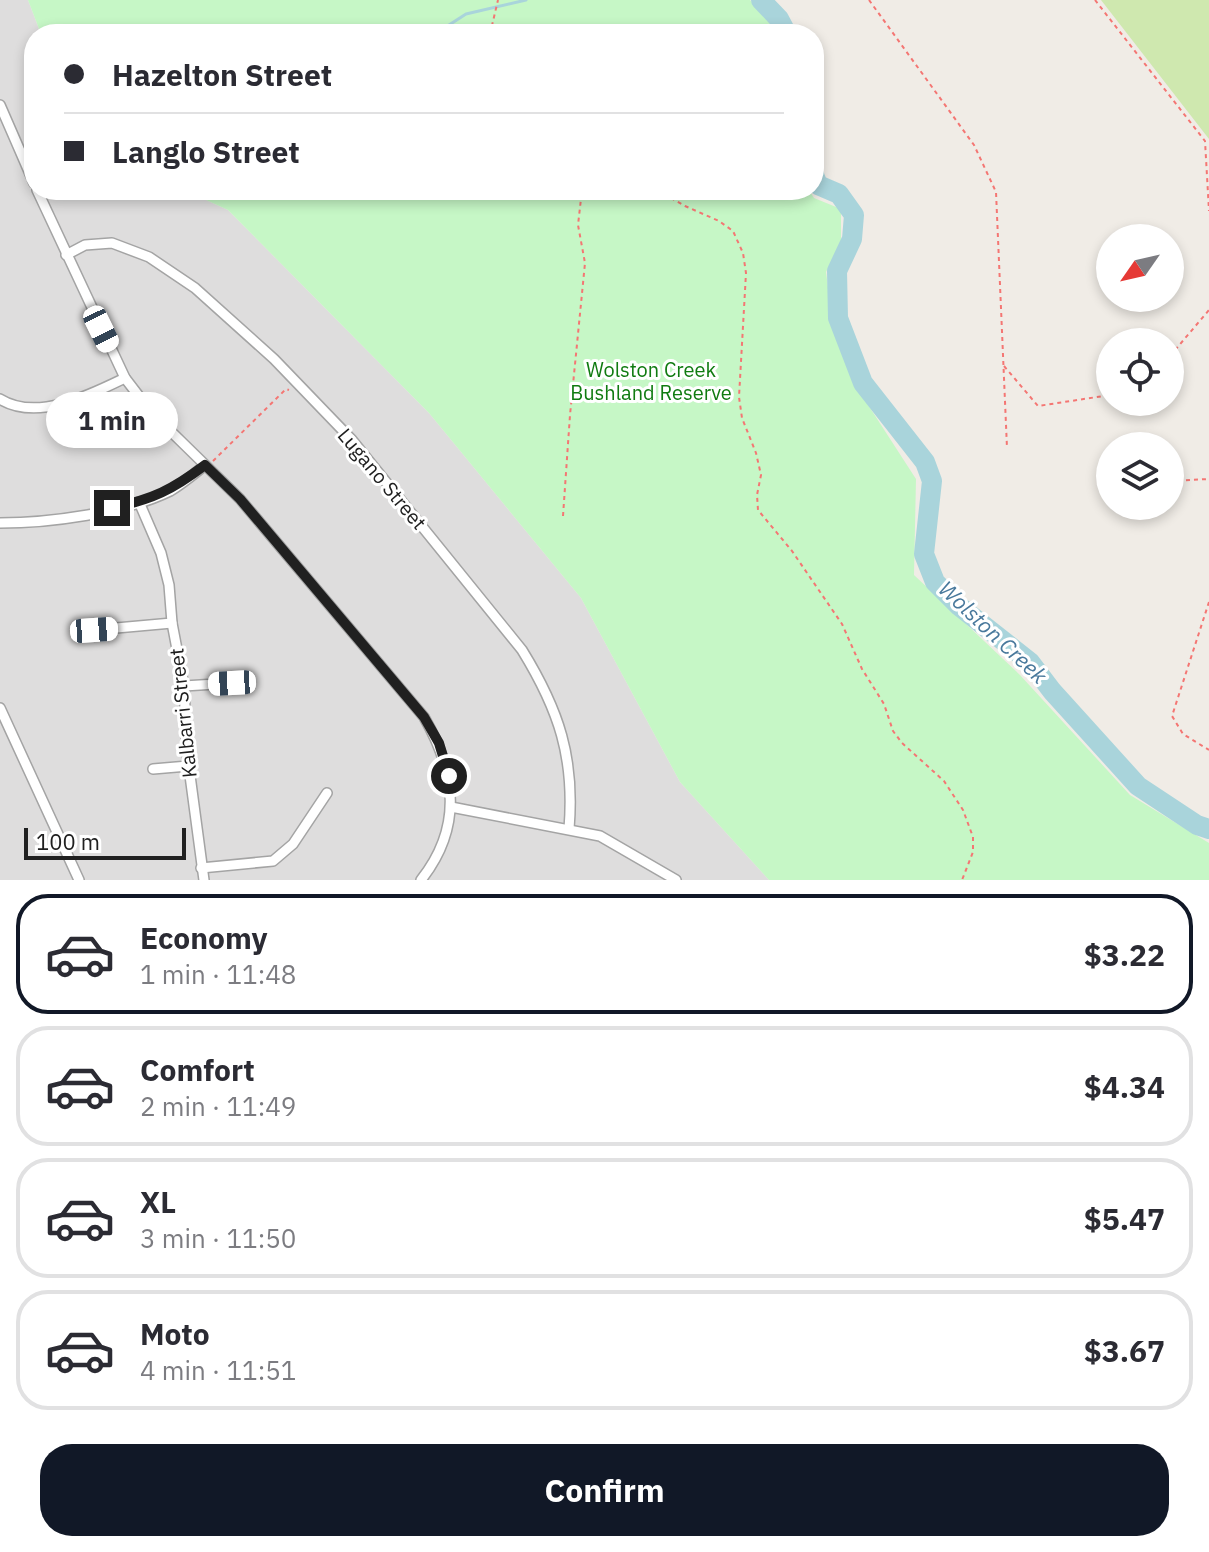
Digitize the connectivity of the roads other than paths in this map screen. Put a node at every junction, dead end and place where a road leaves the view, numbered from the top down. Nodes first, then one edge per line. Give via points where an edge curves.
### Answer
1 (0, 105) edge
2 (24, 160) edge
3 (41, 200) edge
4 (66, 255) junction
5 (125, 378) junction
6 (0, 399) edge
7 (205, 465) junction
8 (139, 502) junction
9 (0, 523) edge
10 (172, 623) junction
11 (94, 630) dead end
12 (232, 683) dead end
13 (184, 686) junction
14 (0, 708) edge
15 (188, 766) junction
16 (153, 769) dead end
17 (327, 793) dead end
18 (451, 807) junction
19 (569, 829) junction
20 (201, 868) junction
21 (79, 880) edge
22 (204, 880) edge
23 (421, 880) edge
24 (676, 880) edge

1 - 2 street
3 - 4 street
4 - 5 street
4 - 19 street, Lugano Street via 85,245 112,243 149,257 195,288 274,359 362,453 522,650 544,686 570,770
5 - 6 street via 59,405 17,408
5 - 7 street
7 - 8 street via 171,490
7 - 18 street via 240,499 424,717 449,776
8 - 9 street via 35,523
8 - 10 street, Kalbarri Street via 161,553
10 - 11 street
10 - 13 street, Kalbarri Street
12 - 13 street
13 - 15 street, Kalbarri Street
14 - 21 street
15 - 16 street
15 - 20 street, Kalbarri Street
17 - 20 street via 293,844 273,861
18 - 19 street
18 - 23 street via 442,847
19 - 24 street via 600,836
20 - 22 street, Kalbarri Street

